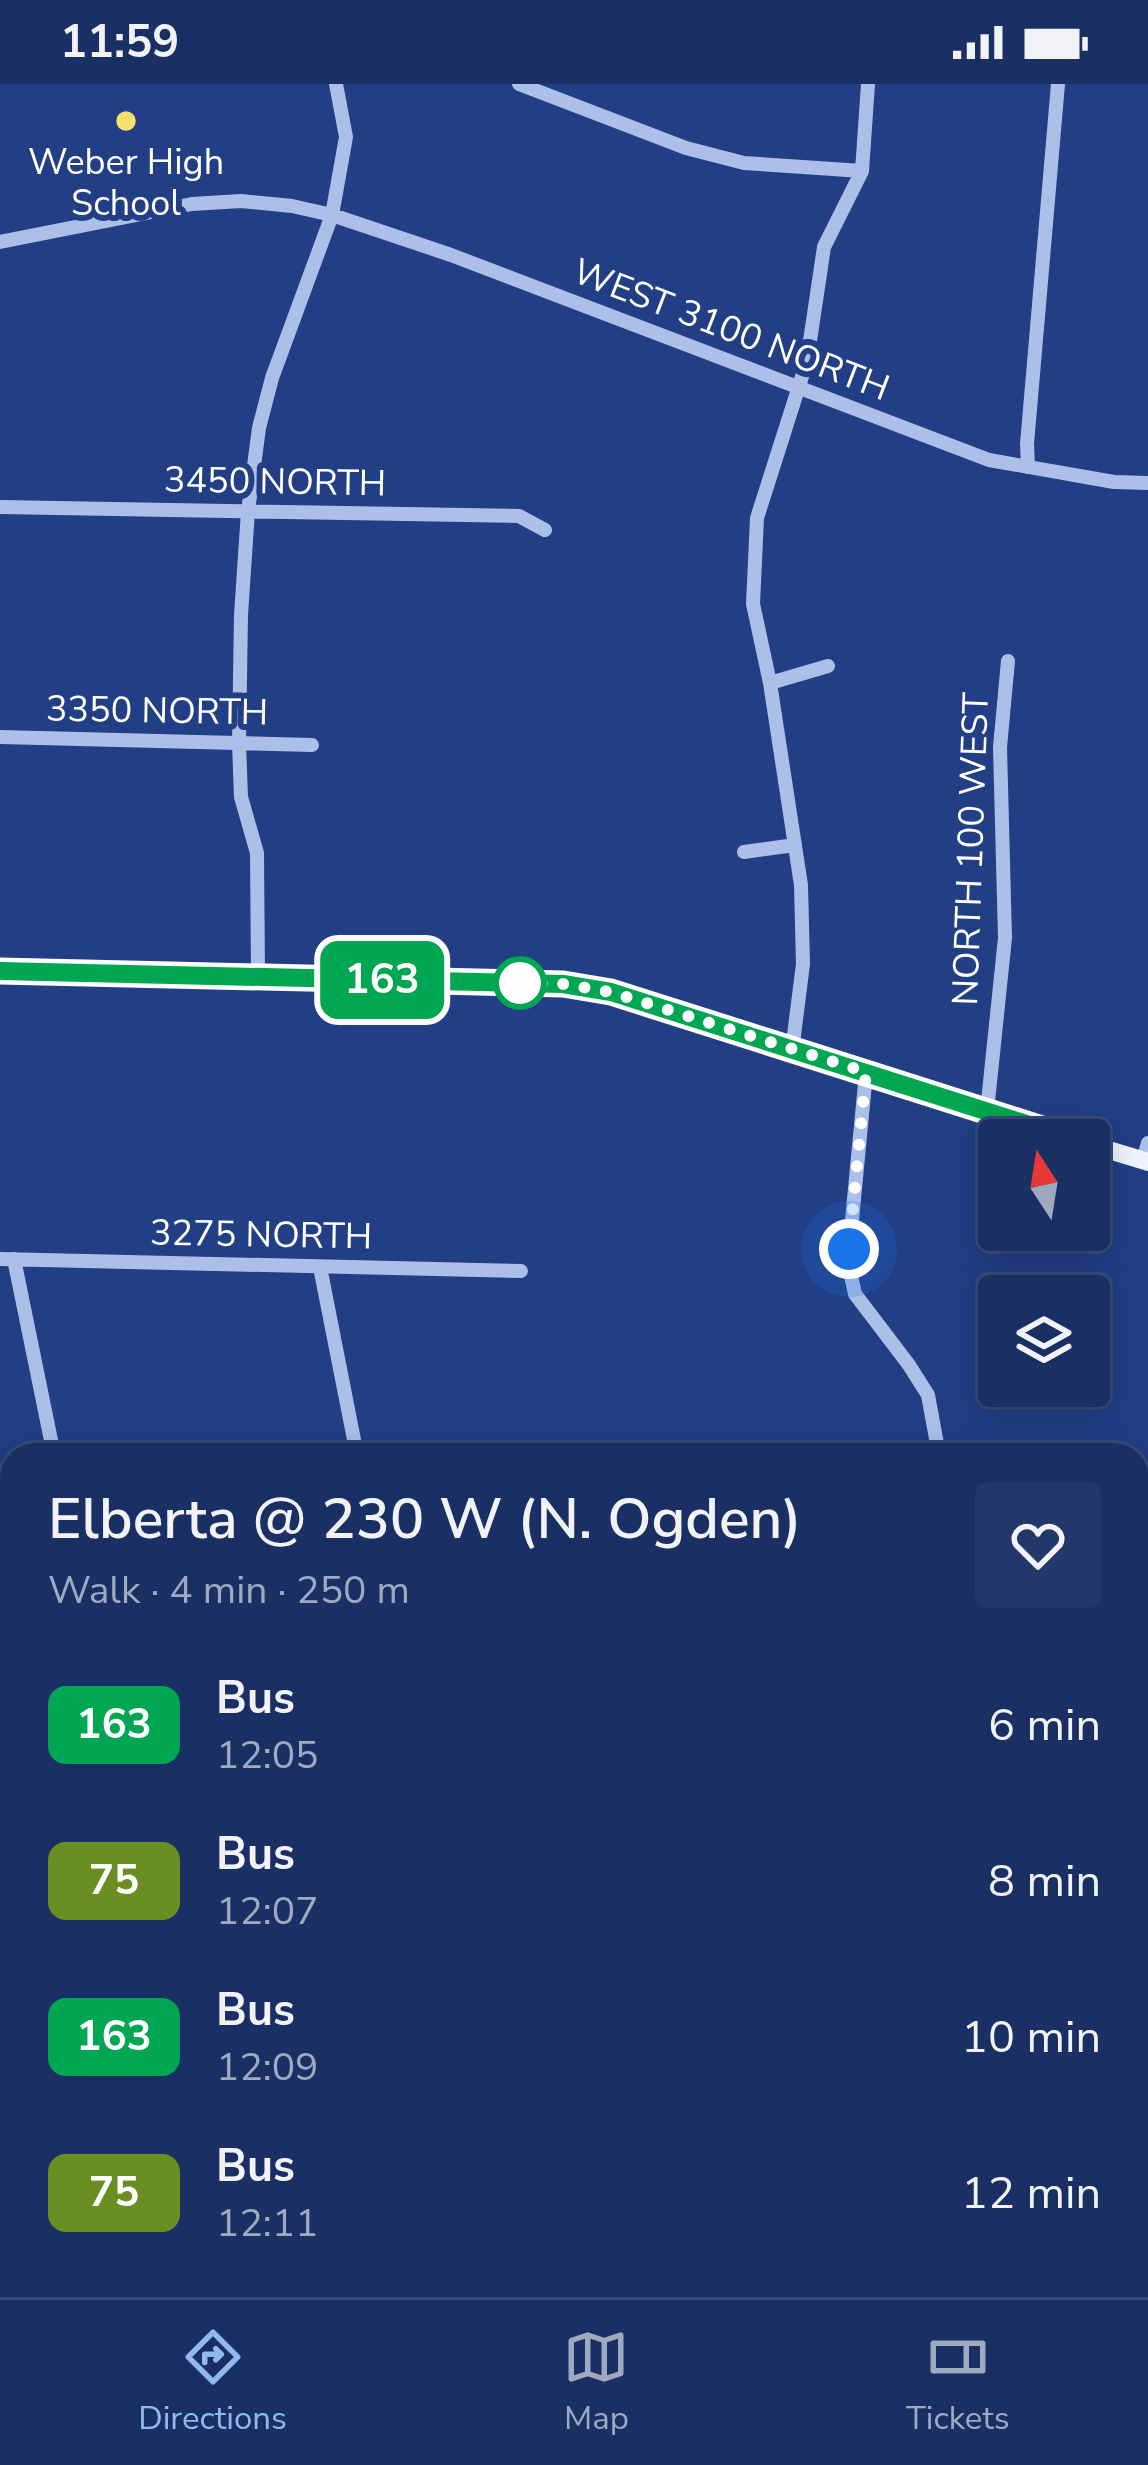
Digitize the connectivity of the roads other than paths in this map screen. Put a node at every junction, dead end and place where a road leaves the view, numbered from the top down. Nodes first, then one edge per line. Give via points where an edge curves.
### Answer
1 (336, 84) edge
2 (519, 84) edge
3 (868, 84) edge
4 (1058, 84) edge
5 (862, 171) junction
6 (332, 215) junction
7 (0, 242) edge
8 (798, 389) junction
9 (1028, 467) junction
10 (1148, 483) edge
11 (0, 507) edge
12 (248, 511) junction
13 (545, 530) dead end
14 (1008, 661) dead end
15 (828, 666) dead end
16 (770, 683) junction
17 (0, 737) edge
18 (239, 743) junction
19 (312, 745) dead end
20 (795, 844) junction
21 (744, 852) dead end
22 (0, 971) edge
23 (258, 976) junction
24 (792, 1051) junction
25 (866, 1072) junction
26 (987, 1111) junction
27 (1012, 1119) edge
28 (1110, 1148) edge
29 (1146, 1155) edge
30 (7, 1259) edge
31 (320, 1267) junction
32 (521, 1270) dead end
33 (51, 1443) edge
34 (355, 1443) edge
35 (937, 1443) edge

1 - 6 street via 346,137
2 - 5 street via 744,164
3 - 5 street
4 - 9 street
5 - 8 street via 824,247
6 - 7 street, WEST 3100 NORTH via 217,202
6 - 8 street, WEST 3100 NORTH
6 - 12 street via 272,378
8 - 9 street, WEST 3100 NORTH
8 - 16 street via 757,518 753,604
9 - 10 street, WEST 3100 NORTH
11 - 12 street, 3450 NORTH
12 - 13 street, 3450 NORTH via 519,516
12 - 18 street
14 - 26 street, NORTH 100 WEST via 1000,747 1005,938
15 - 16 street
16 - 20 street
17 - 18 street, 3350 NORTH
18 - 19 street, 3350 NORTH
18 - 23 street via 241,797 257,853
20 - 21 street
20 - 24 street via 803,964
22 - 23 main road
23 - 24 main road via 563,984
24 - 25 main road
25 - 26 main road
25 - 35 street via 848,1262 855,1294 928,1396
26 - 27 main road
28 - 29 main road
30 - 31 street, 3275 NORTH
30 - 33 street
31 - 32 street, 3275 NORTH
31 - 34 street

